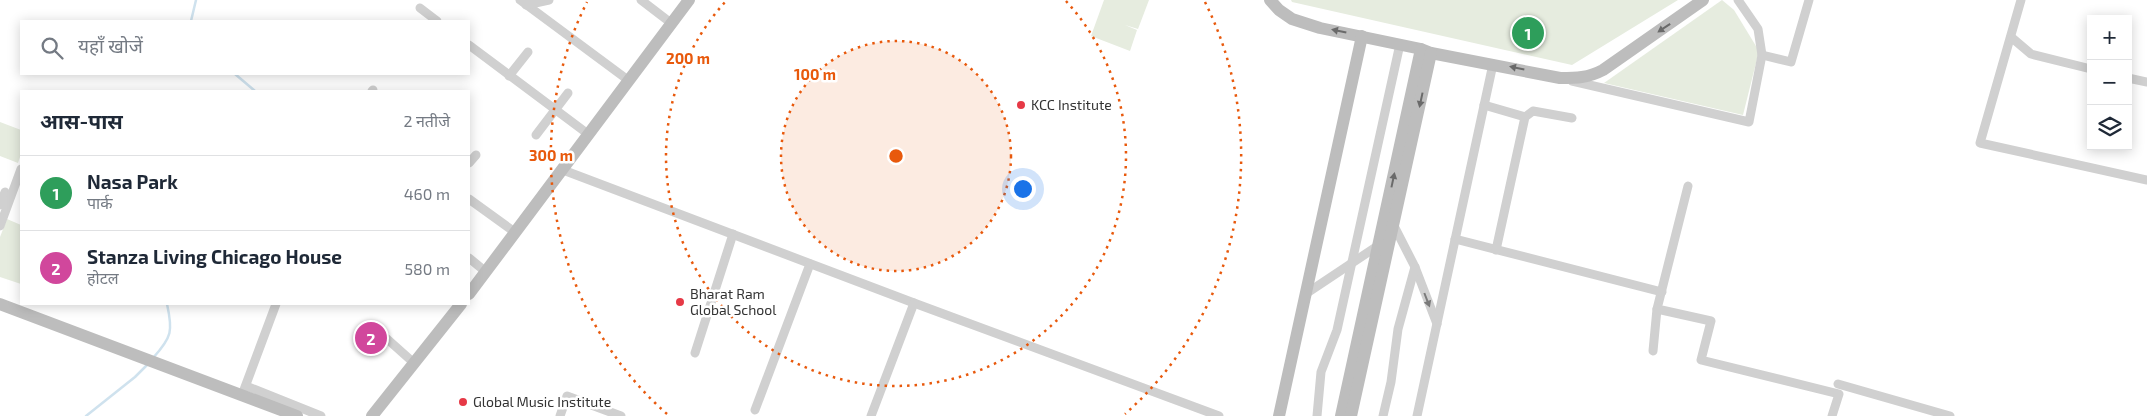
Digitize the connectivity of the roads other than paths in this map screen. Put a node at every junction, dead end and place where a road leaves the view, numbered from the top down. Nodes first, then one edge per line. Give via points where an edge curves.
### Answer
1 (549, 0) edge
2 (641, 0) edge
3 (689, 0) edge
4 (1270, 0) edge
5 (1703, 0) edge
6 (1738, 0) edge
7 (1809, 0) edge
8 (2021, 0) edge
9 (523, 2) edge
10 (420, 8) dead end
11 (436, 20) edge
12 (671, 23) junction
13 (1362, 36) junction
14 (2010, 37) junction
15 (1400, 44) junction
16 (470, 46) edge
17 (1426, 51) junction
18 (528, 52) dead end
19 (1762, 55) junction
20 (1493, 64) junction
21 (2087, 68) edge
22 (509, 76) junction
23 (1560, 78) junction
24 (2132, 79) edge
25 (628, 80) junction
26 (2147, 82) edge
27 (568, 93) dead end
28 (1484, 105) junction
29 (556, 110) junction
30 (1525, 117) junction
31 (1572, 118) dead end
32 (588, 134) junction
33 (536, 135) dead end
34 (476, 155) dead end
35 (470, 162) edge
36 (563, 170) junction
37 (20, 172) edge
38 (2147, 180) edge
39 (1688, 186) dead end
40 (5, 192) dead end
41 (470, 200) edge
42 (0, 205) edge
43 (1394, 224) junction
44 (0, 226) edge
45 (516, 233) junction
46 (733, 234) junction
47 (1455, 239) junction
48 (1379, 245) junction
49 (1496, 250) junction
50 (470, 259) edge
51 (1351, 263) junction
52 (810, 264) junction
53 (1415, 267) junction
54 (486, 272) junction
55 (1662, 292) junction
56 (470, 293) edge
57 (1307, 293) junction
58 (914, 303) junction
59 (0, 304) edge
60 (276, 305) edge
61 (460, 305) edge
62 (1657, 309) junction
63 (1437, 324) junction
64 (386, 338) dead end
65 (1653, 351) dead end
66 (695, 353) dead end
67 (414, 363) junction
68 (1838, 384) dead end
69 (244, 391) junction
70 (755, 410) dead end
71 (297, 416) edge
72 (321, 416) edge
73 (372, 416) edge
74 (560, 416) edge
75 (621, 416) edge
76 (871, 416) edge
77 (1219, 416) edge
78 (1278, 416) edge
79 (1317, 416) edge
80 (1341, 416) edge
81 (1351, 416) edge
82 (1383, 416) edge
83 (1417, 416) edge
84 (1832, 416) edge
85 (1950, 416) edge

1 - 9 street
2 - 12 street
3 - 12 street
13 -> 4 street via 1292,19
5 -> 23 street via 1593,75 1579,79
6 - 19 street via 1758,29
7 - 19 street via 1791,62
8 - 14 street
9 - 25 street
10 - 11 street
12 - 25 street
13 - 15 street
13 - 57 street
14 - 21 street via 2031,54
14 - 38 street via 1980,142
15 - 17 street
15 - 51 street
16 - 22 street
17 - 20 street
17 -> 43 street
48 -> 17 street
18 - 22 street
19 - 23 street via 1749,122
23 -> 20 street
20 - 28 street
22 - 29 street
24 - 26 street
25 - 32 street
27 - 29 street
28 - 30 street
28 - 47 street
29 - 32 street
29 - 33 street
30 - 31 street via 1534,111
30 - 49 street
32 - 36 street
34 - 35 street
36 - 45 street
36 - 46 street
37 - 44 street
39 - 55 street
40 - 42 street
41 - 45 street
43 - 53 street
43 - 81 street
45 - 54 street
46 - 52 street
46 - 66 street
47 - 49 street
47 - 63 street
48 - 51 street
48 - 80 street
49 - 55 street
50 - 54 street
51 - 57 street
51 - 79 street via 1337,330 1321,372
52 - 58 street
52 - 70 street
53 -> 63 street
53 - 82 street via 1398,329
54 - 56 street
55 - 62 street
57 - 78 street
58 - 76 street
58 - 77 street
59 - 69 street via 137,357
60 - 69 street
61 - 67 street
62 - 65 street
62 - 84 street via 1711,322 1701,360 1839,394
63 - 83 street
64 - 67 street
67 - 73 street
68 - 85 street
69 - 71 street
69 - 72 street
74 - 75 street via 567,396

